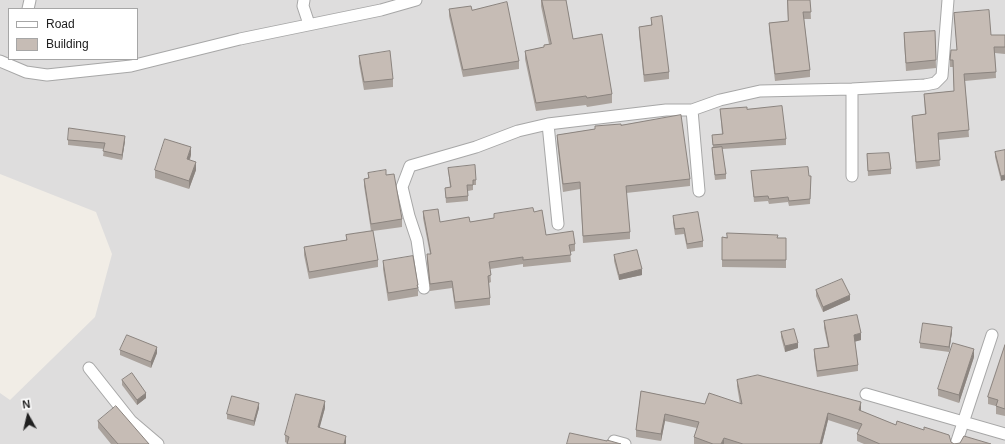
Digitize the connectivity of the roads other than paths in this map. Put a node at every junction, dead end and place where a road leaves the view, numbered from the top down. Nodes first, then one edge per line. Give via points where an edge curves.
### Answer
1 (304, 0) edge
2 (416, 0) edge
3 (948, 0) edge
4 (309, 24) junction
5 (25, 60) edge
6 (0, 61) edge
7 (26, 72) junction
8 (852, 89) junction
9 (692, 110) junction
10 (548, 124) junction
11 (852, 176) dead end
12 (699, 191) dead end
13 (558, 224) dead end
14 (424, 288) dead end
15 (992, 335) dead end
16 (89, 368) dead end
17 (866, 394) dead end
18 (963, 422) junction
19 (1005, 434) edge
20 (614, 441) edge
21 (158, 444) edge
22 (625, 444) edge
23 (956, 444) edge

1 - 4 street via 303,6
2 - 4 street via 381,10
3 - 8 street via 942,76 935,83
4 - 7 street via 131,66 47,75
5 - 7 street
6 - 7 street
8 - 9 street via 760,91 720,100
8 - 11 street
9 - 10 street via 666,110
9 - 12 street
10 - 13 street
10 - 14 street via 518,131 476,147 410,166 402,187 408,216 417,240
15 - 18 street
16 - 21 street via 131,421
17 - 18 street
18 - 19 street
18 - 23 street
20 - 22 street

